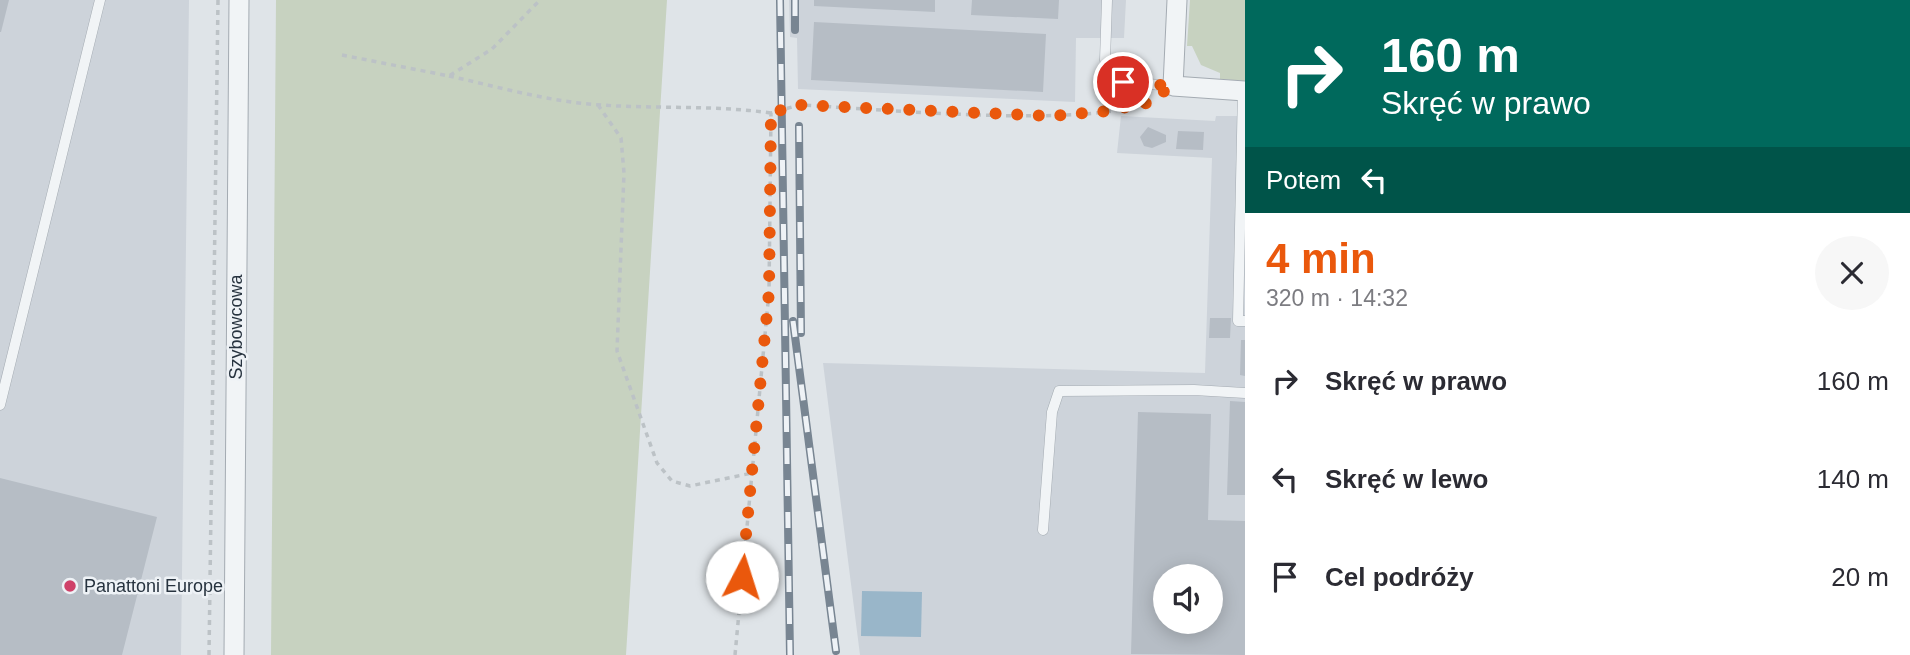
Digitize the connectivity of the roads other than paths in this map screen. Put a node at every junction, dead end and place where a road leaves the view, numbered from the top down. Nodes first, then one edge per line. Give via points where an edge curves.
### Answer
1 (100, 0) edge
2 (239, 0) edge
3 (1107, 0) edge
4 (1177, 0) edge
5 (1172, 86) junction
6 (1244, 90) edge
7 (1242, 226) edge
8 (1245, 321) edge
9 (1245, 393) edge
10 (0, 405) edge
11 (1043, 530) dead end
12 (234, 655) edge

1 - 10 lane
2 - 12 street, Szybowcowa
3 - 5 lane via 1105,60 1123,82
4 - 5 street
5 - 6 street
6 - 7 lane
7 - 8 lane via 1238,321
9 - 11 lane via 1059,391 1052,412

